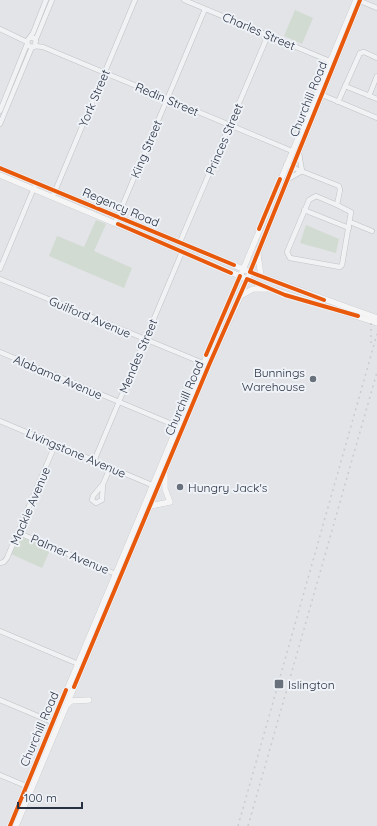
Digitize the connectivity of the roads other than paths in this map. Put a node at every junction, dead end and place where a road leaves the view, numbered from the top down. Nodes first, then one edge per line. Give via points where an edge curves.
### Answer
1 (46, 0) edge
2 (52, 0) edge
3 (135, 0) edge
4 (184, 0) edge
5 (359, 0) edge
6 (377, 8) edge
7 (205, 9) junction
8 (0, 29) edge
9 (268, 35) junction
10 (28, 41) junction
11 (35, 44) junction
12 (377, 58) edge
13 (332, 62) junction
14 (105, 73) junction
15 (377, 76) edge
16 (345, 86) junction
17 (319, 94) junction
18 (369, 96) junction
19 (167, 99) junction
20 (377, 99) edge
21 (338, 102) junction
22 (0, 111) edge
23 (377, 118) edge
24 (0, 124) edge
25 (230, 125) junction
26 (292, 151) junction
27 (298, 151) junction
28 (286, 165) junction
29 (292, 167) junction
30 (0, 168) edge
31 (302, 171) junction
32 (0, 175) edge
33 (287, 180) junction
34 (35, 186) junction
35 (54, 193) junction
36 (336, 205) junction
37 (304, 210) junction
38 (117, 216) junction
39 (350, 222) junction
40 (115, 223) junction
41 (349, 228) junction
42 (372, 231) dead end
43 (180, 242) junction
44 (182, 252) junction
45 (258, 255) junction
46 (0, 268) edge
47 (243, 269) junction
48 (250, 272) junction
49 (240, 276) junction
50 (261, 276) junction
51 (0, 279) edge
52 (247, 280) junction
53 (271, 289) junction
54 (242, 295) junction
55 (359, 314) junction
56 (377, 318) edge
57 (377, 323) edge
58 (145, 340) junction
59 (0, 352) edge
60 (203, 363) junction
61 (119, 402) junction
62 (0, 421) edge
63 (179, 427) junction
64 (55, 445) junction
65 (94, 461) junction
66 (110, 468) junction
67 (165, 469) junction
68 (103, 484) dead end
69 (152, 485) junction
70 (150, 506) junction
71 (18, 533) junction
72 (0, 563) edge
73 (118, 574) junction
74 (0, 631) edge
75 (76, 663) junction
76 (0, 700) edge
77 (89, 700) dead end
78 (66, 705) junction
79 (52, 722) junction
80 (0, 775) edge
81 (26, 786) junction
82 (10, 826) edge
83 (16, 826) edge

1 - 10 street
2 - 11 street
3 - 14 street, York Street
4 - 7 street, Charles Street
5 - 6 street
5 - 13 main road, Churchill Road
7 - 9 street, Charles Street
7 - 19 street, King Street
8 - 10 street
9 - 13 street, Charles Street
9 - 25 street, Princes Street
10 - 11 street
10 - 11 street, Redin Street
10 - 22 street
11 - 14 street, Redin Street
11 - 24 street
12 - 16 street via 364,52 360,53
13 - 17 main road, Churchill Road
14 - 19 street, Redin Street
14 - 35 street, York Street
15 - 18 street
16 - 18 street
16 - 21 street
17 - 21 street
17 - 26 main road, Churchill Road
17 - 27 main road, Churchill Road
18 - 20 street
19 - 25 street, Redin Street
19 - 38 street, King Street
21 - 23 street
25 - 26 street, Redin Street
25 - 43 street, Princes Street
26 - 28 main road, Churchill Road
27 - 29 main road, Churchill Road
27 - 31 street
28 - 29 street
28 - 47 main road, Churchill Road
29 - 31 street
29 - 33 main road, Churchill Road
30 - 34 main road, Regency Road
31 - 33 street
31 - 36 street via 339,186
32 - 34 main road, Regency Road
33 - 45 main road, Churchill Road
34 - 35 main road, Regency Road
34 - 46 street
35 - 38 main road, Regency Road
35 - 40 main road, Regency Road
36 - 37 street via 312,196
36 - 39 street via 351,212
37 - 41 street
37 - 41 street via 287,252 290,258 340,267
38 - 40 street, King Street
38 - 43 main road, Regency Road
39 - 41 street
39 - 42 street
40 - 44 main road, Regency Road
43 - 47 main road, Regency Road
44 - 49 main road, Regency Road
44 - 58 street, Mendes Street
45 - 48 main road, Churchill Road
45 - 50 main road
47 - 48 main road, Regency Road
47 - 49 main road, Churchill Road
48 - 50 main road, Regency Road
48 - 52 main road, Churchill Road
49 - 52 main road, Regency Road
49 - 60 main road, Churchill Road
50 - 55 main road, Regency Road
51 - 58 street, Guilford Avenue
52 - 53 main road, Regency Road
52 - 54 main road, Churchill Road
53 - 54 main road via 253,290
53 - 55 main road, Regency Road
54 - 63 main road, Churchill Road
55 - 56 main road, Regency Road
55 - 57 main road, Regency Road
58 - 60 street, Guilford Avenue
58 - 61 street, Mendes Street
59 - 61 street, Alabama Avenue
60 - 63 main road, Churchill Road
61 - 63 street, Alabama Avenue
61 - 65 street, Mendes Street
62 - 64 street, Livingstone Avenue
63 - 67 main road, Churchill Road
63 - 69 main road, Churchill Road
64 - 65 street, Livingstone Avenue
64 - 71 street, Mackie Avenue
65 - 66 street, Livingstone Avenue
66 - 68 street
66 - 69 street, Livingstone Avenue
67 - 70 main road, Churchill Road
67 - 70 main road via 165,489 170,502
69 - 73 main road, Churchill Road
70 - 73 main road, Churchill Road
71 - 72 street, Mackie Avenue via 6,561
71 - 73 street, Palmer Avenue
73 - 75 main road, Churchill Road
73 - 78 main road, Churchill Road
74 - 75 street
75 - 79 main road, Churchill Road
76 - 79 street
77 - 78 main road via 71,701
78 - 83 main road, Churchill Road
79 - 81 main road, Churchill Road
80 - 81 street
81 - 82 main road, Churchill Road

